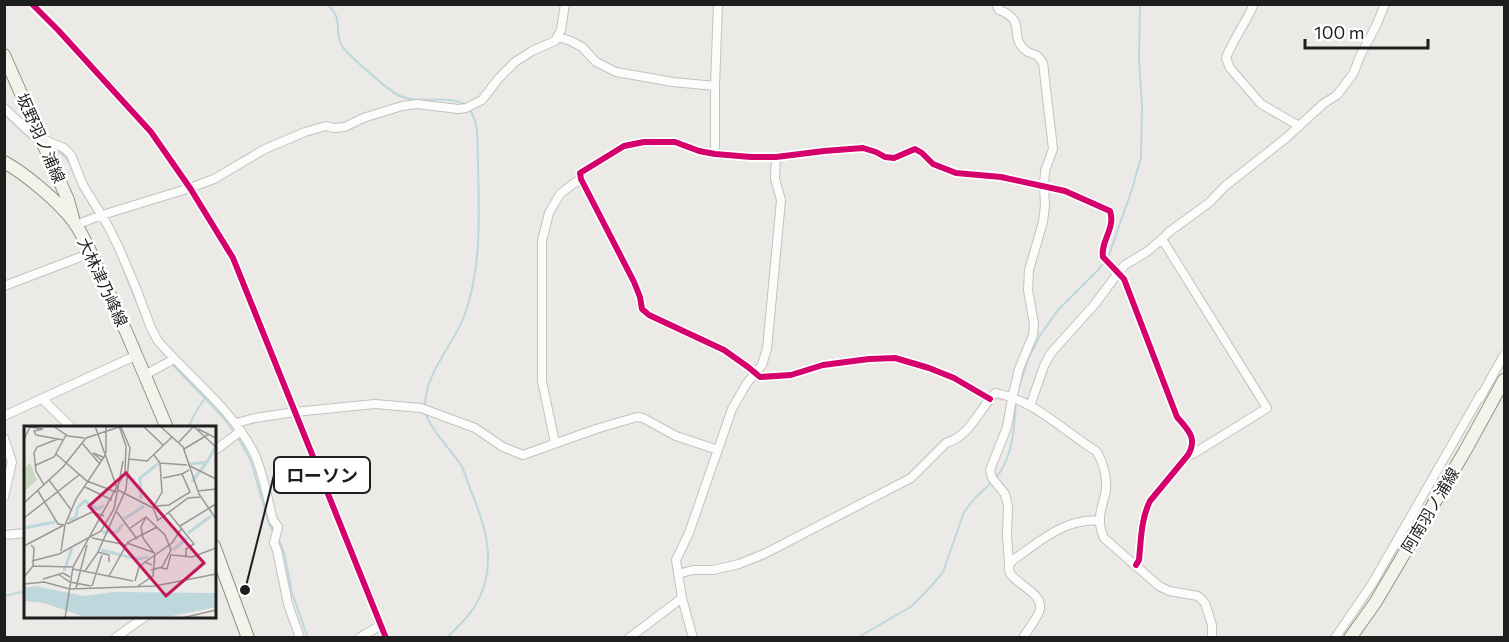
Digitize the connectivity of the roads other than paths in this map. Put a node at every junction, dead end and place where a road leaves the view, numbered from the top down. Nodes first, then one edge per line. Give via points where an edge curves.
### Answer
1 (32, 4) edge
2 (565, 4) edge
3 (718, 4) edge
4 (996, 4) edge
5 (1254, 4) edge
6 (1385, 4) edge
7 (559, 37) junction
8 (4, 55) edge
9 (715, 86) junction
10 (4, 108) edge
11 (1299, 126) junction
12 (42, 140) junction
13 (715, 154) junction
14 (776, 157) junction
15 (4, 162) edge
16 (581, 179) junction
17 (1044, 187) junction
18 (190, 188) junction
19 (97, 216) junction
20 (75, 223) junction
21 (1162, 239) junction
22 (91, 253) junction
23 (1118, 273) junction
24 (4, 286) edge
25 (136, 355) junction
26 (1504, 355) edge
27 (174, 359) junction
28 (755, 373) junction
29 (144, 375) junction
30 (1504, 380) edge
31 (1481, 394) junction
32 (42, 399) junction
33 (990, 399) junction
34 (1012, 399) junction
35 (1030, 406) junction
36 (295, 412) junction
37 (4, 416) edge
38 (70, 426) edge
39 (165, 426) edge
40 (238, 427) junction
41 (1475, 433) junction
42 (4, 438) edge
43 (555, 443) junction
44 (216, 449) edge
45 (718, 450) junction
46 (1188, 455) junction
47 (4, 497) edge
48 (1100, 521) junction
49 (24, 533) edge
50 (4, 534) edge
51 (216, 556) edge
52 (1009, 565) junction
53 (1136, 565) junction
54 (219, 571) edge
55 (678, 574) junction
56 (682, 598) junction
57 (143, 618) edge
58 (381, 625) junction
59 (115, 638) edge
60 (248, 638) edge
61 (300, 638) edge
62 (359, 638) edge
63 (386, 638) edge
64 (629, 638) edge
65 (693, 638) edge
66 (1023, 638) edge
67 (1212, 638) edge
68 (1335, 638) edge
69 (1350, 638) edge

1 - 18 street via 151,132
2 - 7 street
3 - 9 street
4 - 17 street via 1014,19 1020,44 1043,63 1053,149
5 - 11 street via 1226,58 1261,104
6 - 11 street via 1353,75
7 - 9 street via 571,40 596,62 616,72
7 - 18 street via 515,62 482,100 469,107 402,105 345,127 315,129 265,149
8 - 12 main road, 坂野羽ノ浦線
9 - 13 street
10 - 12 street
11 - 21 street
12 - 19 street via 57,144 70,155
12 - 20 main road, 坂野羽ノ浦線
13 - 14 street
13 - 16 street via 675,142 644,141 624,146 580,173
14 - 17 street via 863,148 894,158 915,149 933,164 957,172
14 - 28 street via 775,179 781,200 778,242 767,349
15 - 20 main road, 大林津乃峰線 via 35,184
16 - 28 street via 634,282 642,309 724,350
16 - 43 street via 560,194 549,213 542,241 542,381
17 - 23 street via 1065,191 1110,211 1113,218 1102,252
17 - 34 street via 1043,222 1029,270 1033,335 1018,369
18 - 19 street
18 - 36 street via 233,258
19 - 20 street
19 - 27 street via 119,248 154,335
20 - 22 main road, 大林津乃峰線
21 - 23 street
21 - 46 street via 1267,408
22 - 24 street
22 - 25 main road, 大林津乃峰線
23 - 35 street via 1050,353
23 - 46 street via 1124,279 1177,417 1192,440
25 - 29 main road, 大林津乃峰線
25 - 32 street
26 - 31 street
27 - 29 street
27 - 40 street
28 - 33 street via 766,378 823,365 895,358 954,378
28 - 45 street via 732,408
29 - 39 main road, 大林津乃峰線
30 - 41 main road, 阿南羽ノ浦線
31 - 41 street via 1472,425
31 - 68 street via 1372,584
32 - 37 street
32 - 38 street
33 - 34 street via 996,393
33 - 55 street via 962,435 946,443 910,478 764,554 722,568
34 - 35 street
34 - 52 street via 1007,427 990,470 1008,506
35 - 48 street via 1100,456 1106,489
36 - 40 street via 255,418
36 - 43 street via 375,404 425,409 475,428 523,455
36 - 58 street
40 - 44 street
40 - 61 street via 254,453 278,528 274,543
41 - 69 main road, 阿南羽ノ浦線 via 1381,593
42 - 47 street via 12,462
43 - 45 street via 637,417
45 - 55 street via 676,560
46 - 53 street via 1150,501 1143,518
48 - 52 street via 1061,528
48 - 53 street via 1104,538
49 - 50 street
51 - 54 main road
52 - 66 street via 1012,576 1038,598 1041,606
53 - 67 street via 1159,586 1198,596 1205,603
54 - 60 main road
55 - 56 street
56 - 64 street
56 - 65 street
57 - 59 street
58 - 62 street
58 - 63 street

